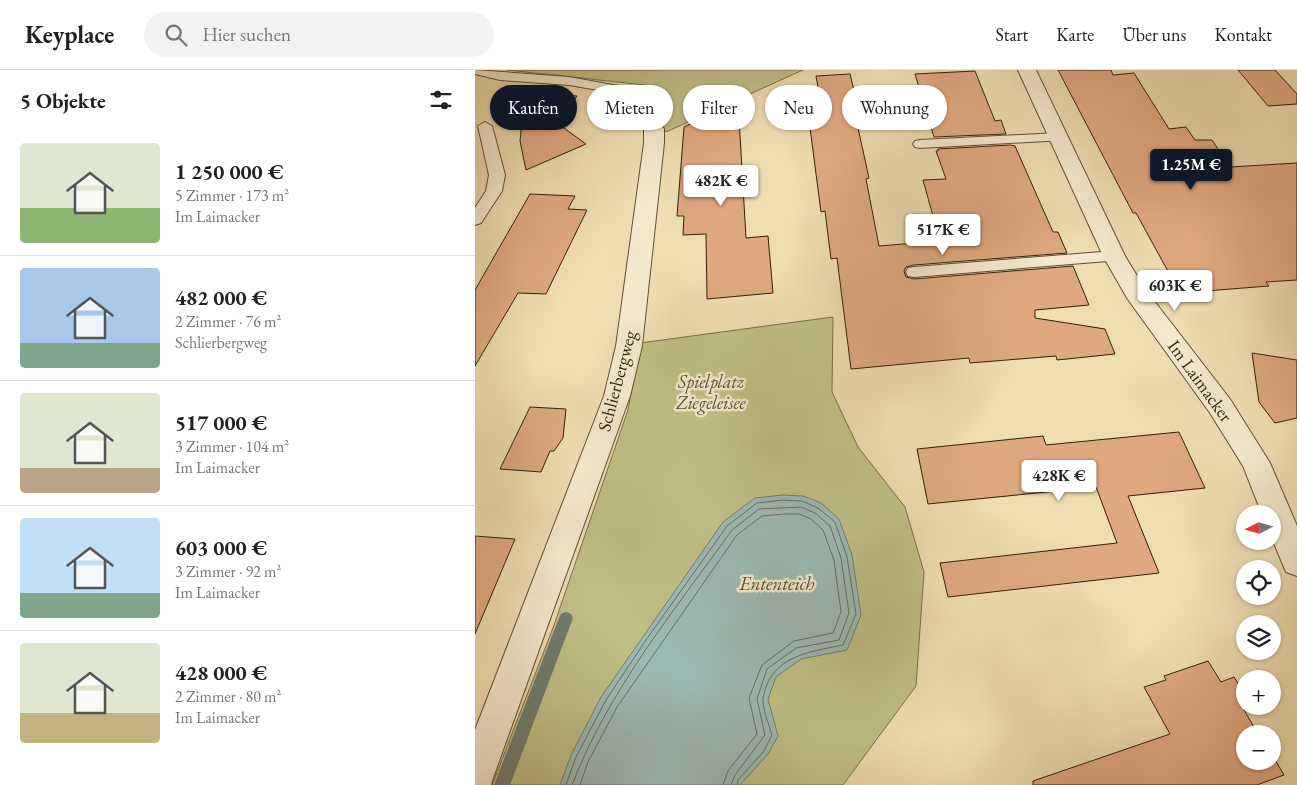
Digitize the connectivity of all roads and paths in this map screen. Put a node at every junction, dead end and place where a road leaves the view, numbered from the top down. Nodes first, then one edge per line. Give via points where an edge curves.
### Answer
1 (476, 70) edge
2 (1027, 70) edge
3 (591, 85) edge
4 (485, 126) dead end
5 (654, 130) edge
6 (1058, 137) junction
7 (920, 144) dead end
8 (475, 220) edge
9 (1114, 256) junction
10 (914, 272) dead end
11 (1297, 563) edge
12 (475, 778) edge

1 - 3 lane, Schlierbergweg via 499,76
2 - 6 street, Im Laimacker
4 - 8 lane via 497,175 494,192
5 - 12 street, Schlierbergweg via 629,346 617,396
6 - 7 lane
6 - 9 street, Im Laimacker
9 - 10 lane
9 - 11 street, Im Laimacker via 1135,293 1220,406 1256,462

